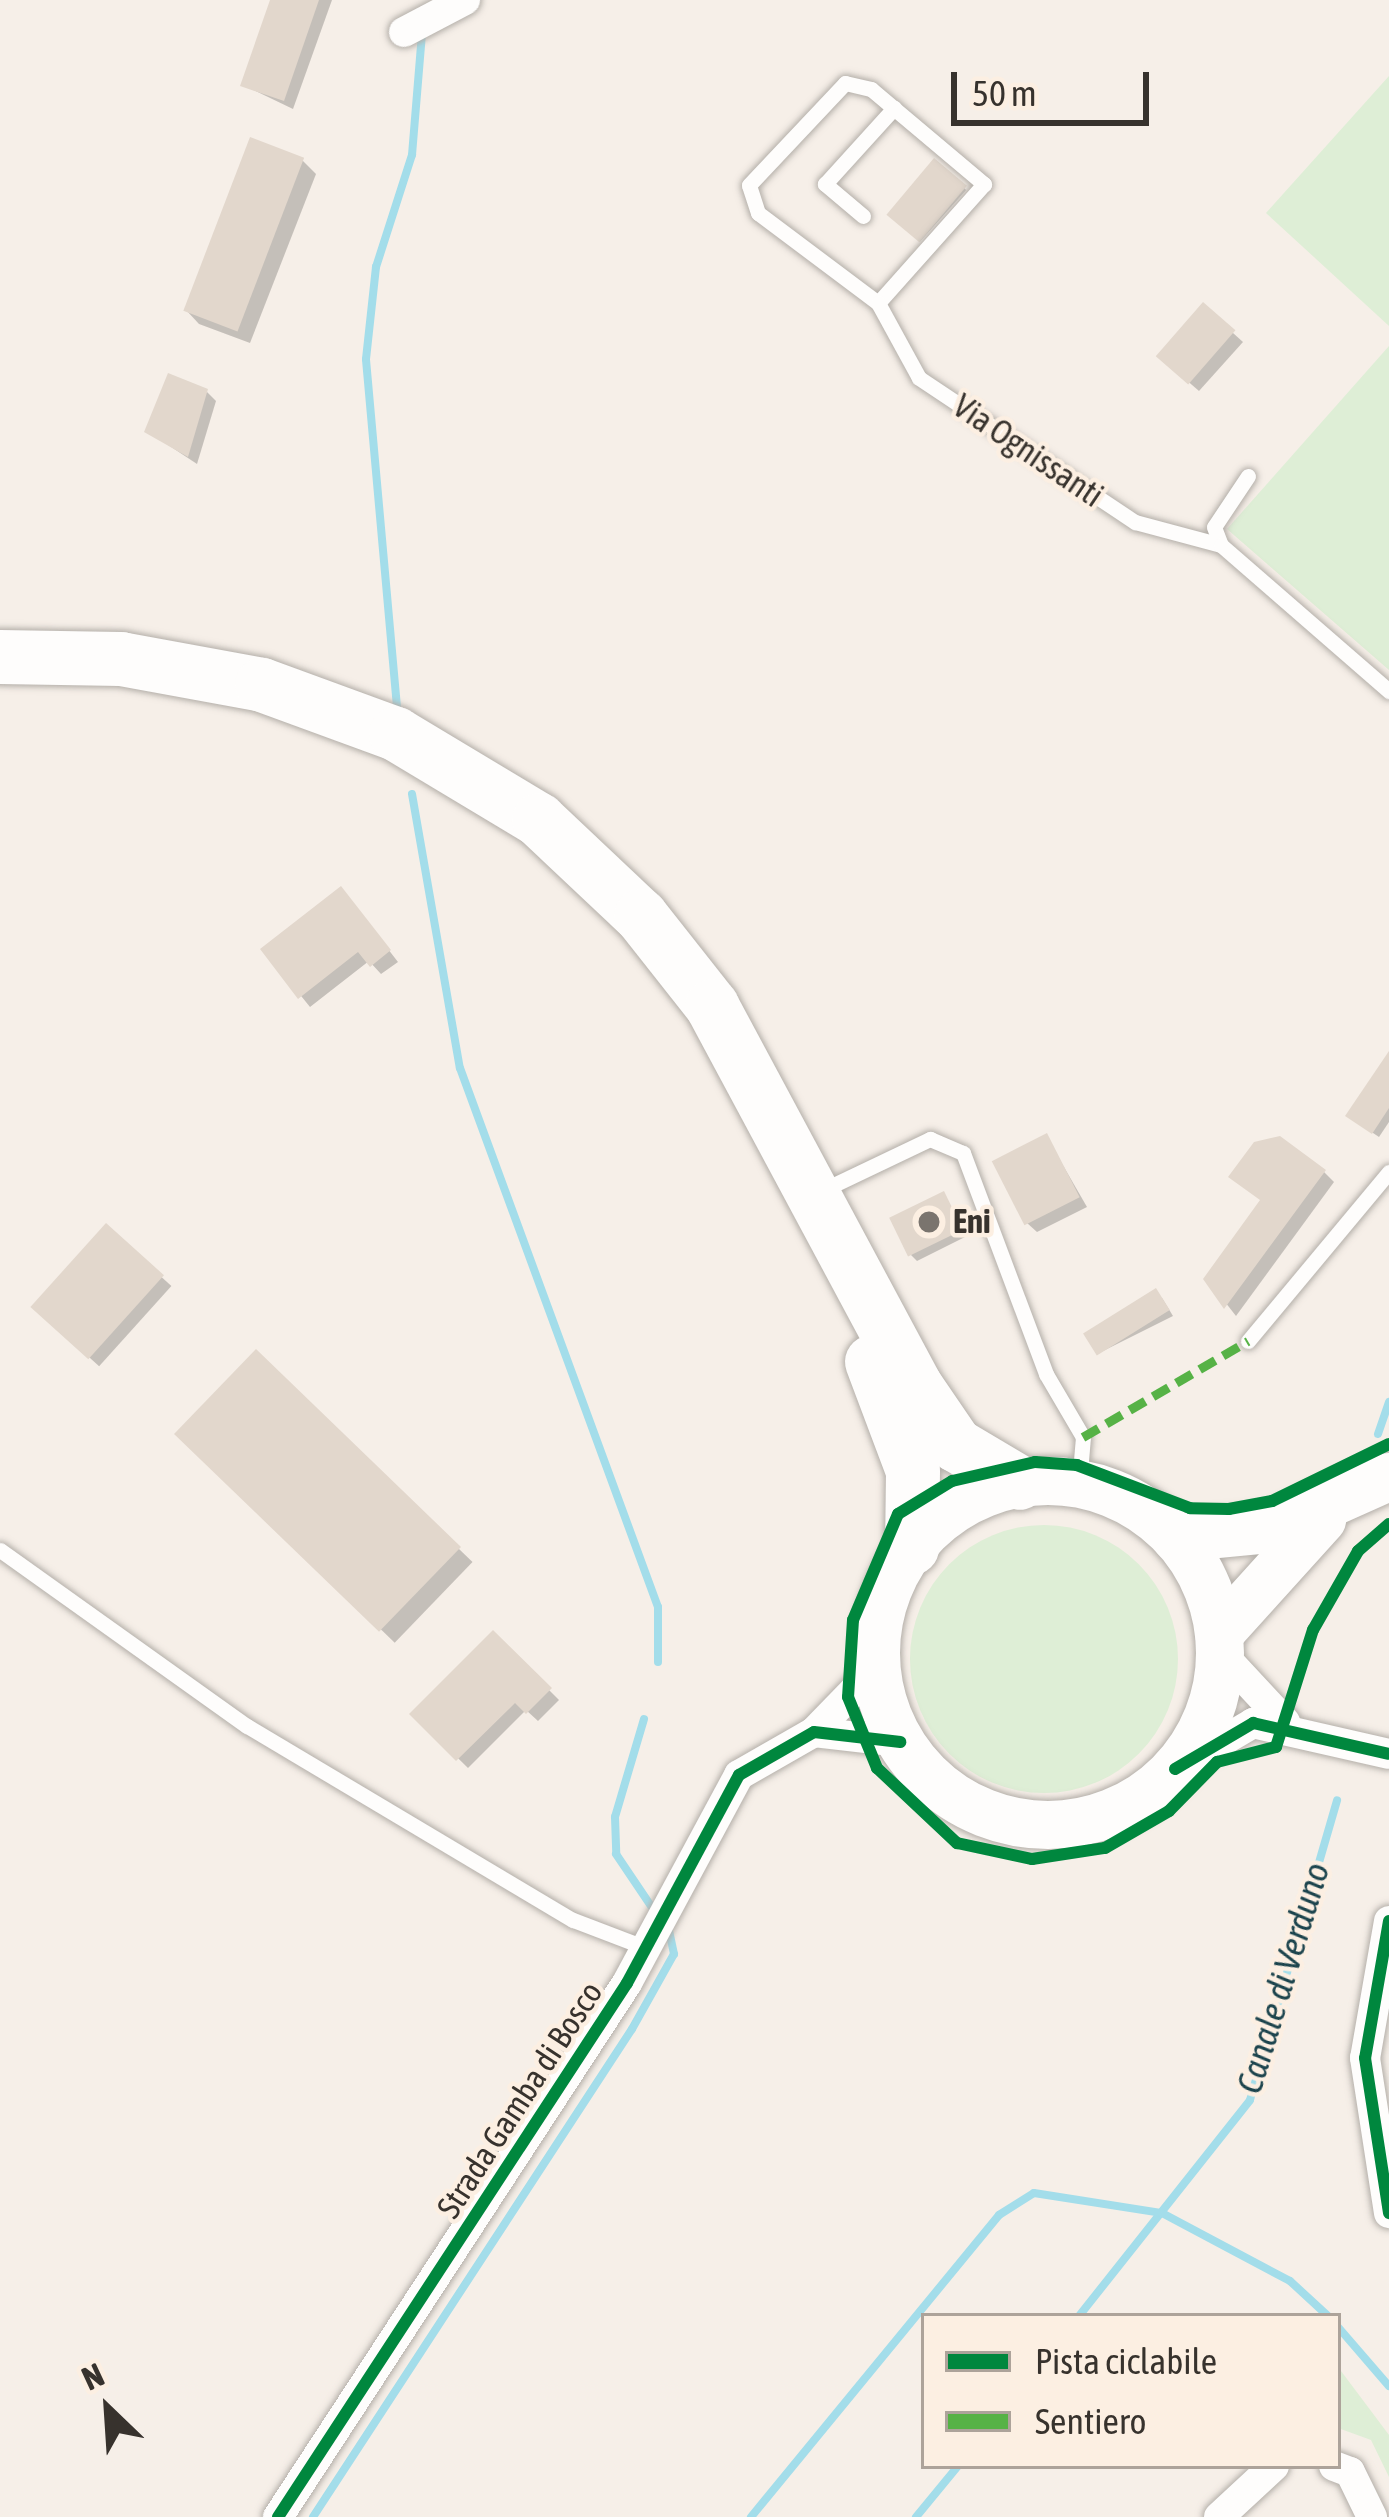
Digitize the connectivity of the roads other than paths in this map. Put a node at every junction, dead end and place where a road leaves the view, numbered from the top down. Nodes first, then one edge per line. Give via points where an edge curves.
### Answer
1 (465, 0) edge
2 (404, 32) dead end
3 (894, 108) junction
4 (863, 216) dead end
5 (878, 303) junction
6 (1248, 476) dead end
7 (1221, 545) junction
8 (5, 679) edge
9 (1389, 691) edge
10 (1389, 1172) edge
11 (817, 1194) junction
12 (1248, 1342) dead end
13 (1020, 1483) junction
14 (1079, 1484) junction
15 (1369, 1488) edge
16 (1176, 1538) junction
17 (912, 1548) junction
18 (0, 1550) edge
19 (1219, 1642) junction
20 (876, 1668) junction
21 (1285, 1722) junction
22 (814, 1732) junction
23 (900, 1742) junction
24 (1389, 1754) edge
25 (1175, 1769) junction
26 (1389, 1921) edge
27 (646, 1942) junction
28 (1389, 2212) edge
29 (1271, 2469) edge
30 (1341, 2469) edge
31 (278, 2517) edge
32 (1220, 2517) edge
33 (1372, 2517) edge

1 - 2 street via 436,24
3 - 4 lane via 826,184
3 - 5 lane via 984,184
3 - 5 lane via 857,83 835,86 749,185 758,213
5 - 7 lane, Via Ognissanti via 919,378 1135,522
6 - 7 lane via 1214,526
7 - 9 lane, Via Ognissanti
8 - 11 highway via 121,659 262,685 396,734 539,820 640,916 712,1006
8 - 17 highway via 256,707 387,756 523,841 620,932 729,1086 890,1397 913,1471
10 - 12 lane
11 - 13 highway via 956,1445
11 - 14 lane via 930,1138 963,1153 1046,1374 1083,1437
13 - 14 main road
13 - 17 main road via 949,1512
14 - 16 main road via 1132,1503
15 - 16 main road via 1272,1529
15 - 19 main road via 1288,1548
16 - 19 main road
17 - 20 main road via 883,1605
18 - 27 lane via 248,1726 573,1920
19 - 21 street
19 - 25 main road via 1212,1706
20 - 22 street, Strada Gamba di Bosco
20 - 23 main road
21 - 24 street
21 - 25 street via 1232,1728
22 - 23 street
22 - 27 street, Strada Gamba di Bosco via 739,1775
23 - 25 main road via 956,1798 1030,1824 1109,1814
26 - 28 street via 1365,2058
27 - 31 street, Strada Gamba di Bosco
29 - 32 street
30 - 33 street

